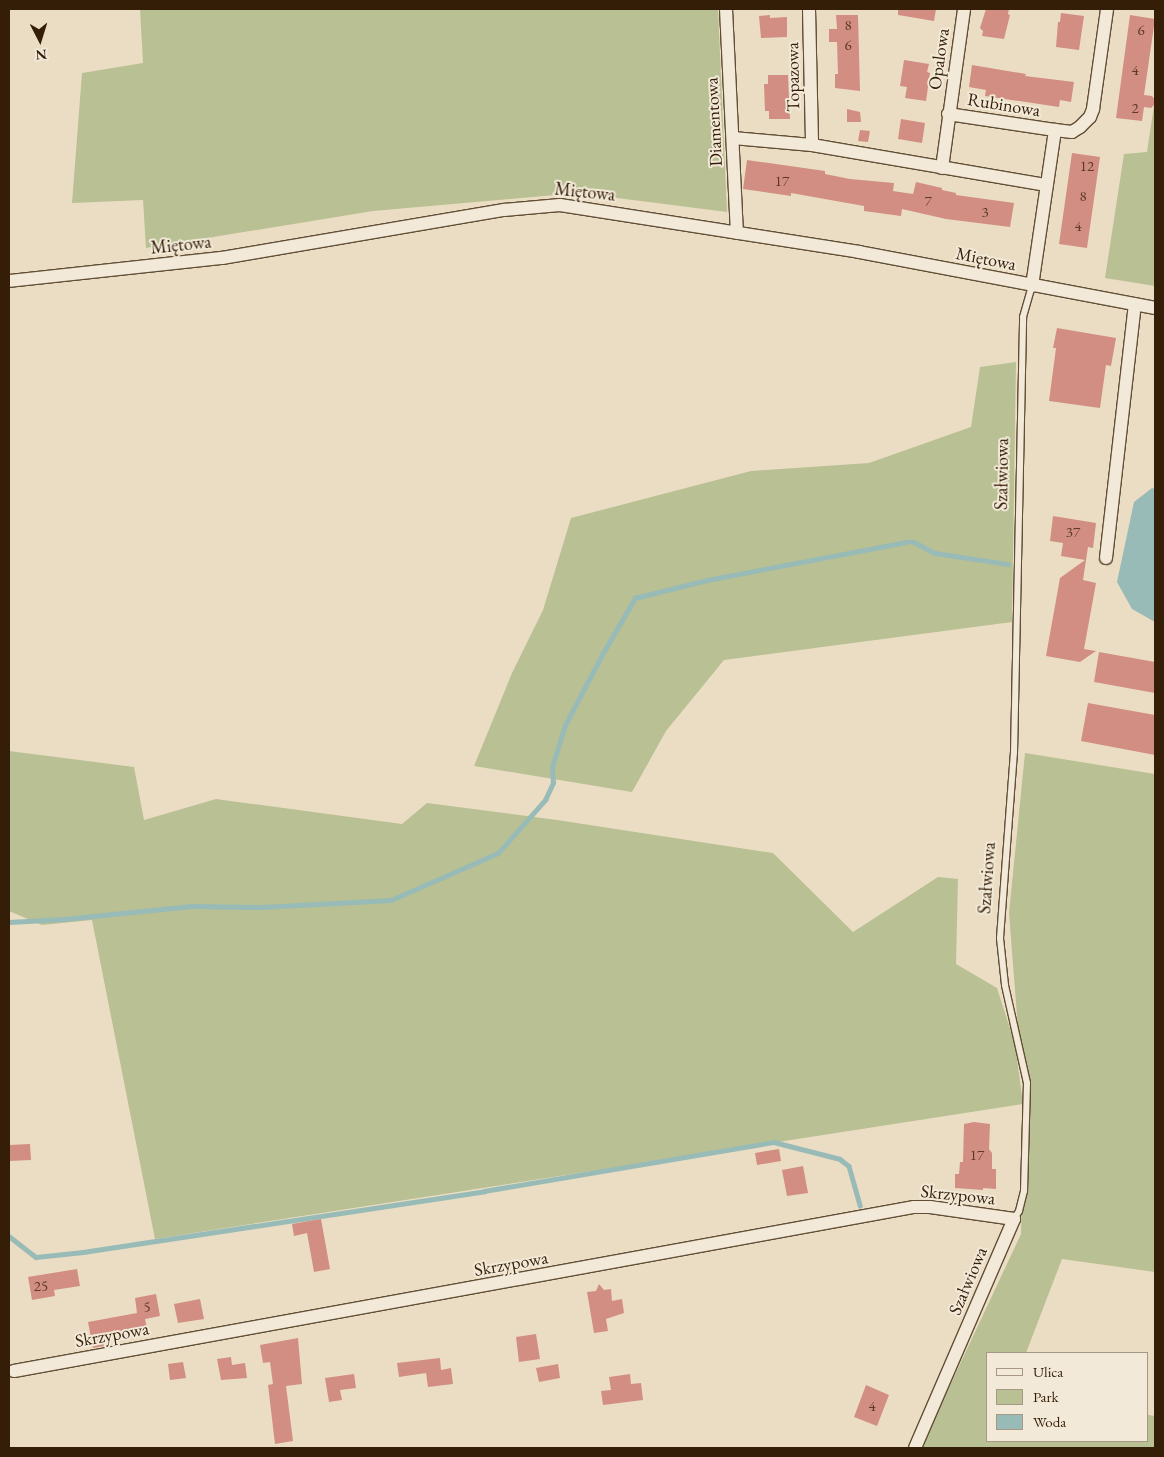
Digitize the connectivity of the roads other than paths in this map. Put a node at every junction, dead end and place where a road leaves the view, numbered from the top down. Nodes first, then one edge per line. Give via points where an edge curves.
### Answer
1 (726, 9) edge
2 (809, 9) edge
3 (964, 9) edge
4 (1107, 9) edge
5 (948, 114) junction
6 (1055, 130) junction
7 (733, 138) junction
8 (812, 145) junction
9 (942, 168) junction
10 (1047, 185) junction
11 (737, 233) junction
12 (9, 281) edge
13 (1032, 286) junction
14 (1135, 305) junction
15 (1155, 308) edge
16 (1106, 558) dead end
17 (1014, 1219) junction
18 (14, 1371) dead end
19 (916, 1448) edge

1 - 7 street, Diamentowa
2 - 8 street, Topazowa
3 - 5 street, Opalowa
4 - 6 street via 1090,117 1072,132
5 - 6 street, Rubinowa
5 - 9 street, Rubinowa
6 - 10 street, Rubinowa
7 - 8 street
7 - 11 street, Diamentowa
8 - 9 street
9 - 10 street
10 - 13 street, Rubinowa
11 - 12 street, Miętowa via 578,207 544,205 222,258
11 - 13 street, Miętowa via 859,252
13 - 14 street, Miętowa
13 - 17 lane, Szałwiowa via 1023,317 1014,753 1000,938 1005,985 1027,1083 1024,1191
14 - 15 street, Miętowa
14 - 16 street
17 - 18 street, Skrzypowa via 914,1207
17 - 19 street, Szałwiowa

